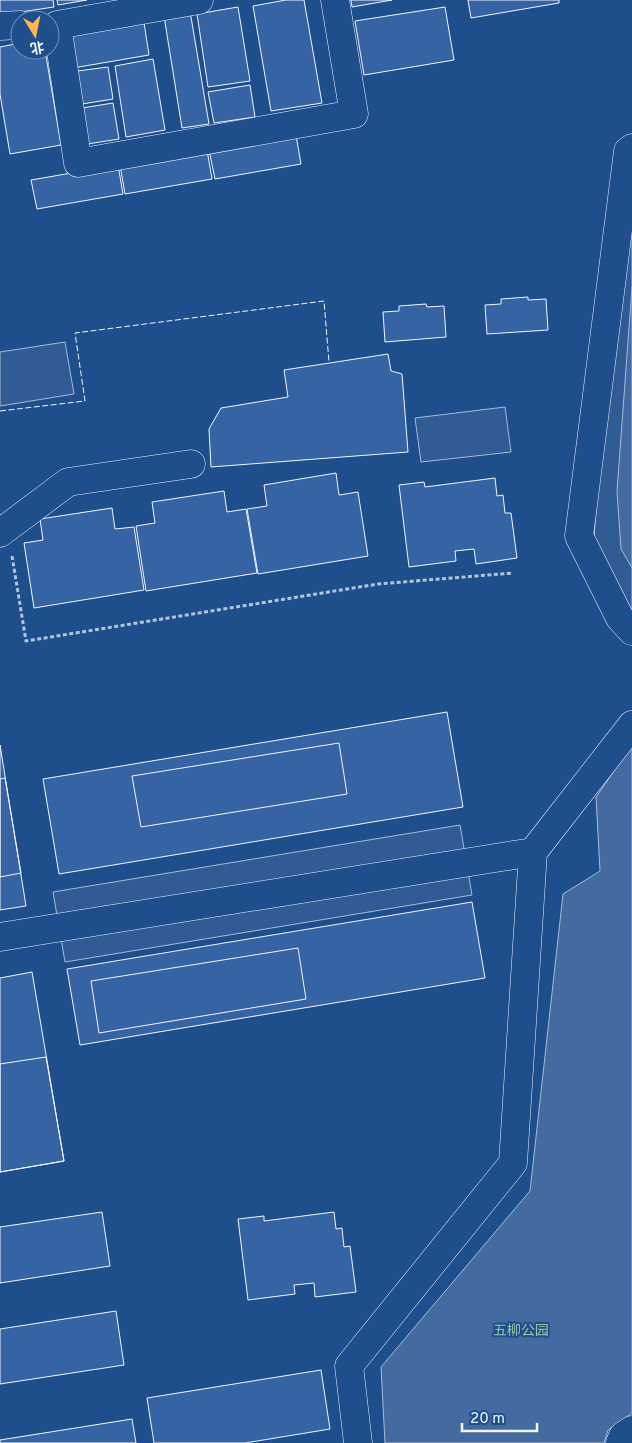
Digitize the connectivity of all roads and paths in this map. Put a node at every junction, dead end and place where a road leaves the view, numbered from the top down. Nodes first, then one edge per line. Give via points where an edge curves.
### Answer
1 (199, 0) edge
2 (334, 0) edge
3 (60, 24) edge
4 (60, 60) edge
5 (632, 148) edge
6 (191, 464) dead end
7 (3, 530) edge
8 (513, 572) dead end
9 (632, 631) edge
10 (632, 725) edge
11 (533, 852) junction
12 (0, 937) edge
13 (632, 1430) edge
14 (358, 1443) edge
15 (620, 1443) edge

1 - 3 street
2 - 4 street via 354,114 78,163
5 - 9 street via 628,151 579,536 620,618
6 - 7 street via 68,482
7 - 8 path via 26,641 378,584
10 - 11 street
11 - 12 street
11 - 14 street via 513,1163 349,1366
13 - 15 street via 623,1436

